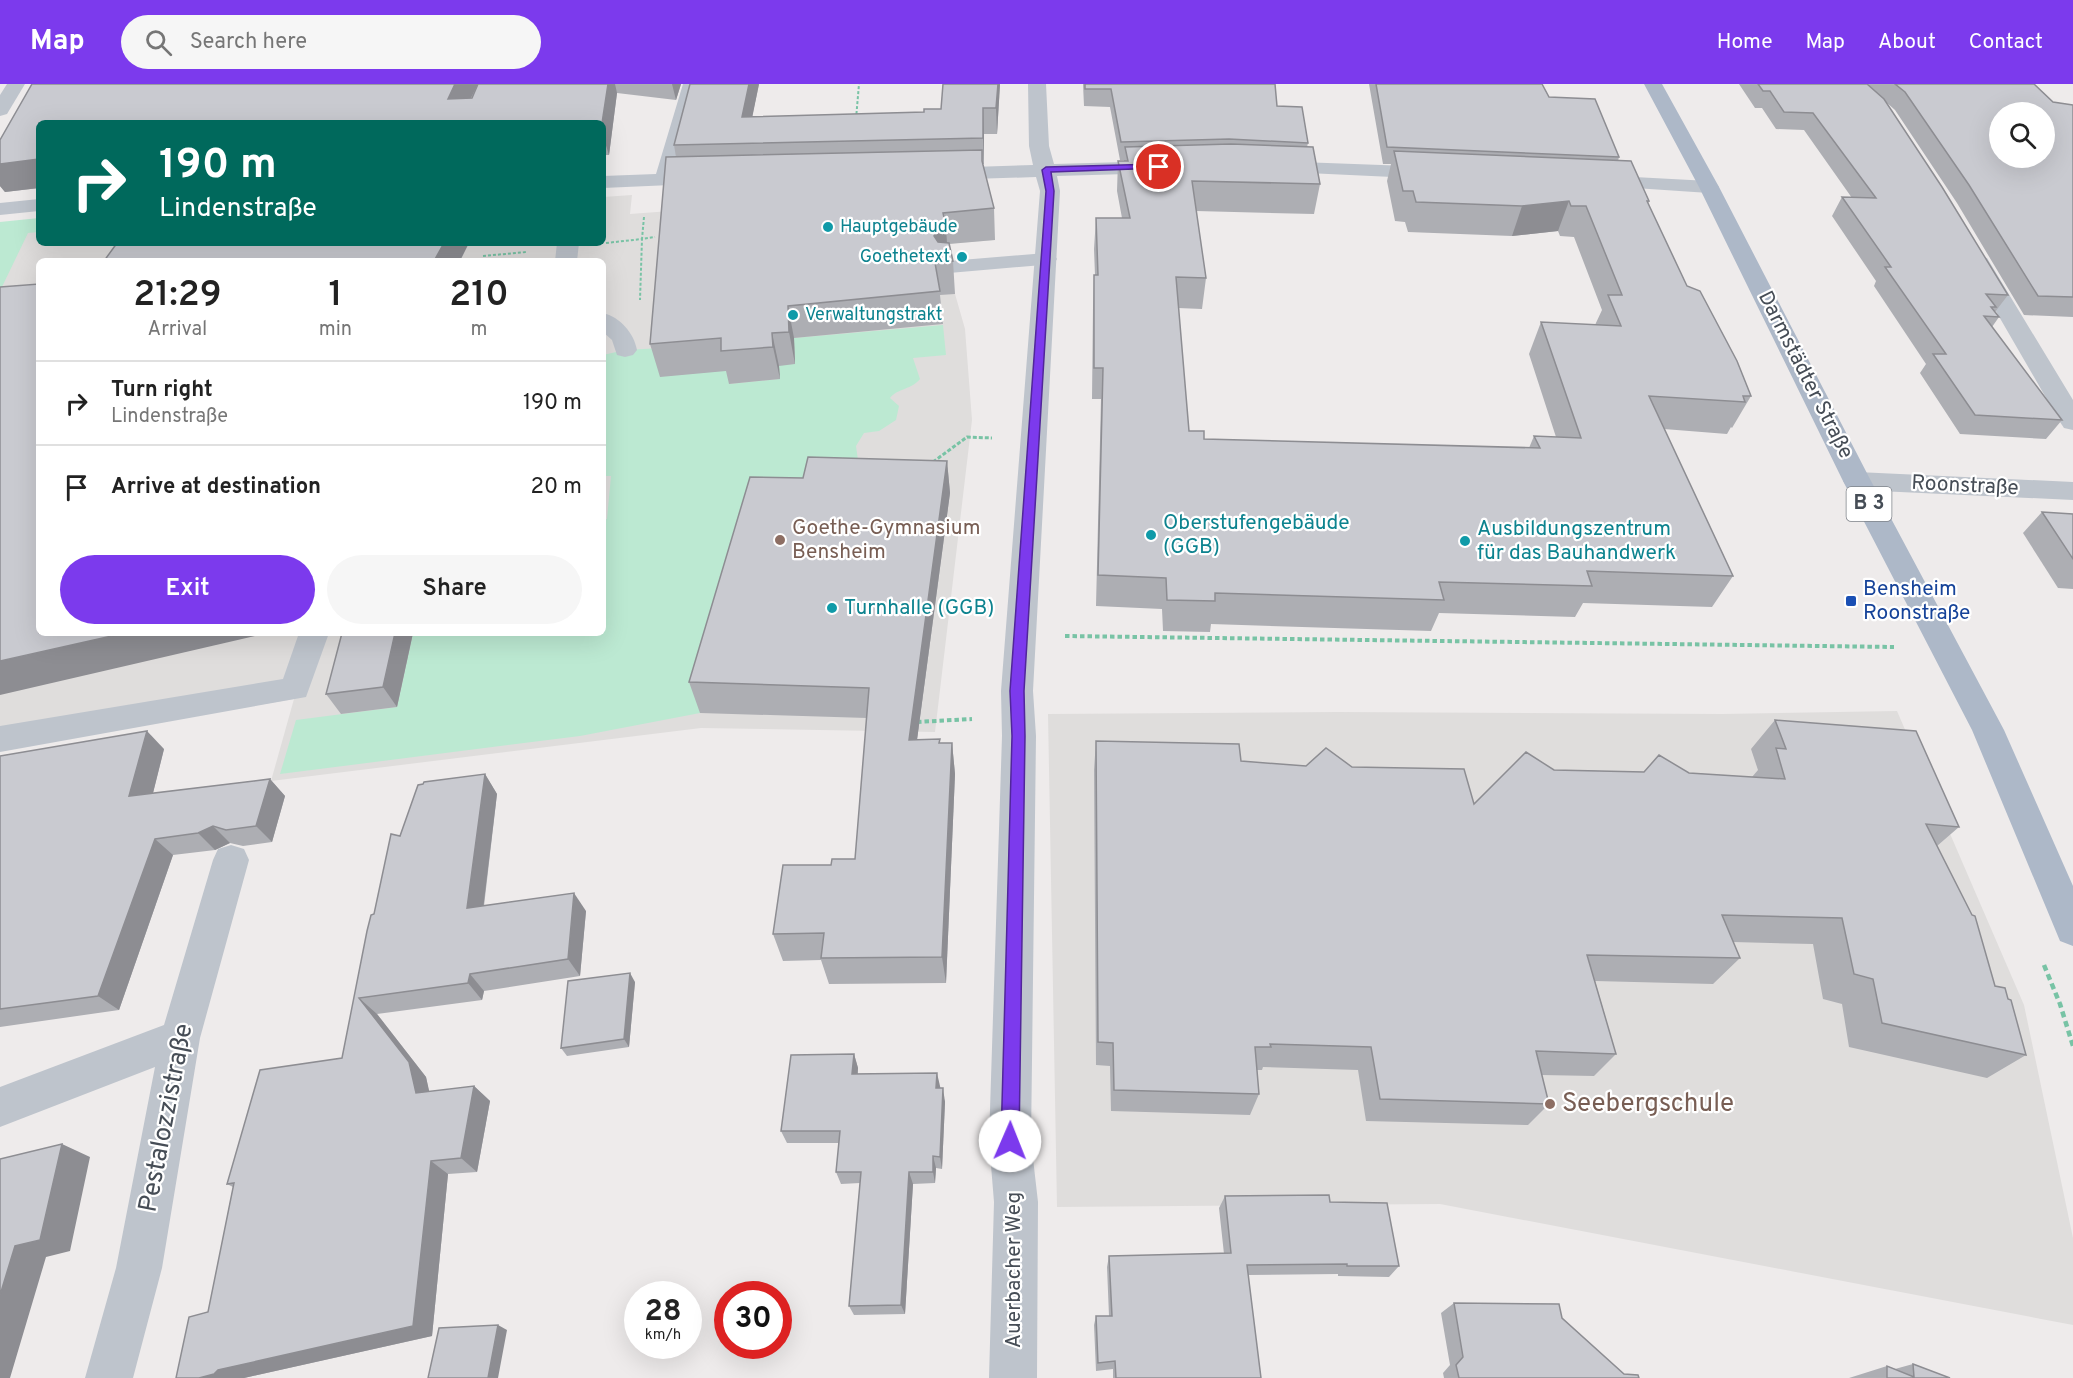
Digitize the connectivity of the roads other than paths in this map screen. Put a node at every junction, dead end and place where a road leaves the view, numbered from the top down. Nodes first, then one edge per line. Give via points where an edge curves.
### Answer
1 (16, 84) edge
2 (692, 84) edge
3 (1037, 84) edge
4 (1653, 84) edge
5 (0, 110) edge
6 (1182, 166) edge
7 (1250, 166) edge
8 (1046, 170) junction
9 (1459, 174) edge
10 (918, 175) edge
11 (723, 179) edge
12 (665, 180) junction
13 (1576, 180) edge
14 (606, 182) edge
15 (1709, 188) junction
16 (36, 205) edge
17 (0, 209) edge
18 (1968, 244) edge
19 (1047, 259) junction
20 (949, 267) edge
21 (606, 322) edge
22 (625, 350) dead end
23 (2073, 422) edge
24 (1857, 481) junction
25 (2073, 491) edge
26 (313, 636) edge
27 (0, 739) edge
28 (231, 860) dead end
29 (2073, 929) edge
30 (180, 1038) junction
31 (0, 1107) edge
32 (109, 1378) edge
33 (1013, 1378) edge

1 - 5 street
2 - 12 street
3 - 8 street, Auerbacher Weg via 1039,146
4 - 15 main road, Darmstädter Straße / B 3
6 - 8 street
7 - 9 street
8 - 10 street
8 - 19 street, Auerbacher Weg via 1050,191
11 - 12 street
12 - 14 street
13 - 15 street
15 - 24 main road, Darmstädter Straße / B 3
16 - 17 street
18 - 23 street
19 - 20 lane
19 - 33 street, Auerbacher Weg via 1020,635 1010,1141 1016,1202
21 - 22 lane via 623,338
24 - 25 street, Roonstraße
24 - 29 main road, Darmstädter Straße / B 3 via 1988,730
26 - 27 lane via 295,689
28 - 30 street, Pestalozzistraße
30 - 31 street
30 - 32 street, Pestalozzistraße via 139,1268

